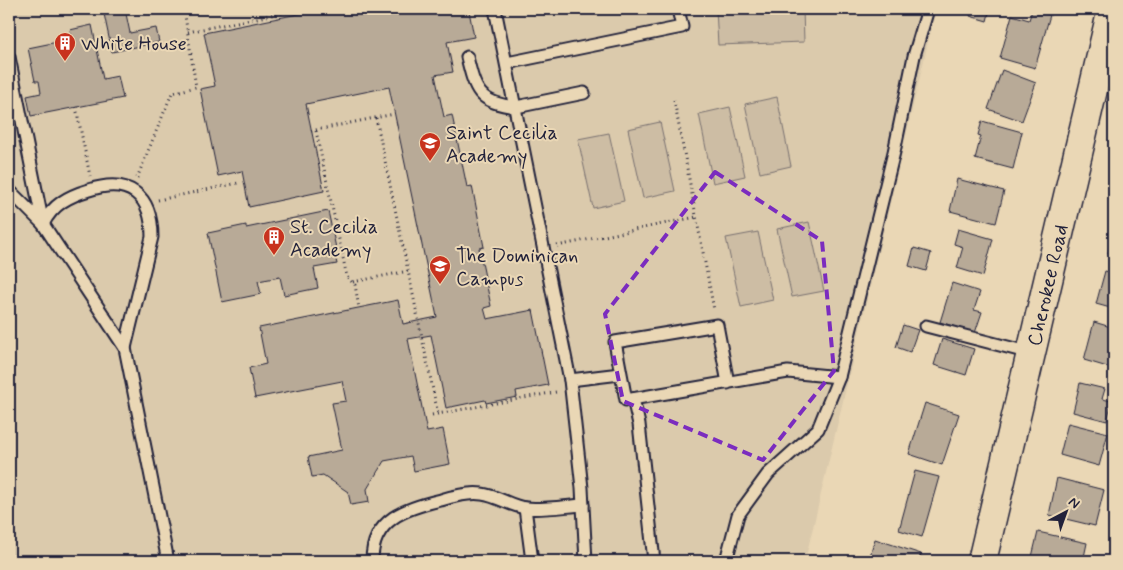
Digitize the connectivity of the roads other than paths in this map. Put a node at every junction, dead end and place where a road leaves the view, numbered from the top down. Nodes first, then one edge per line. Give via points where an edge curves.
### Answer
1 (495, 9) edge
2 (678, 9) edge
3 (928, 9) edge
4 (1112, 9) edge
5 (9, 57) edge
6 (467, 57) dead end
7 (507, 64) junction
8 (584, 93) dead end
9 (516, 106) junction
10 (9, 190) edge
11 (43, 224) junction
12 (926, 326) dead end
13 (125, 348) junction
14 (1031, 353) junction
15 (620, 374) junction
16 (839, 377) junction
17 (728, 383) junction
18 (571, 385) junction
19 (633, 399) junction
20 (583, 504) junction
21 (525, 508) junction
22 (168, 561) edge
23 (372, 561) edge
24 (532, 561) edge
25 (586, 561) edge
26 (654, 561) edge
27 (726, 561) edge
28 (982, 561) edge

1 - 7 lane
2 - 7 lane via 682,27
3 - 16 lane via 914,56
4 - 14 street, Cherokee Road
5 - 11 lane
6 - 9 lane via 478,92 494,102
7 - 9 lane
8 - 9 lane
9 - 18 lane
10 - 11 lane
11 - 13 lane
11 - 13 lane via 60,202 93,188 116,185 132,190 145,202 152,224 152,237
12 - 14 lane
13 - 22 lane
14 - 28 street, Cherokee Road
15 - 17 lane via 615,342 717,325
15 - 18 lane
15 - 19 lane via 626,400
16 - 17 lane via 788,372
16 - 27 lane via 818,429 768,474 738,515
17 - 19 lane
18 - 20 lane
19 - 26 lane via 640,424
20 - 21 lane
20 - 25 lane
21 - 23 lane via 483,494 422,504 388,522 375,539
21 - 24 lane

